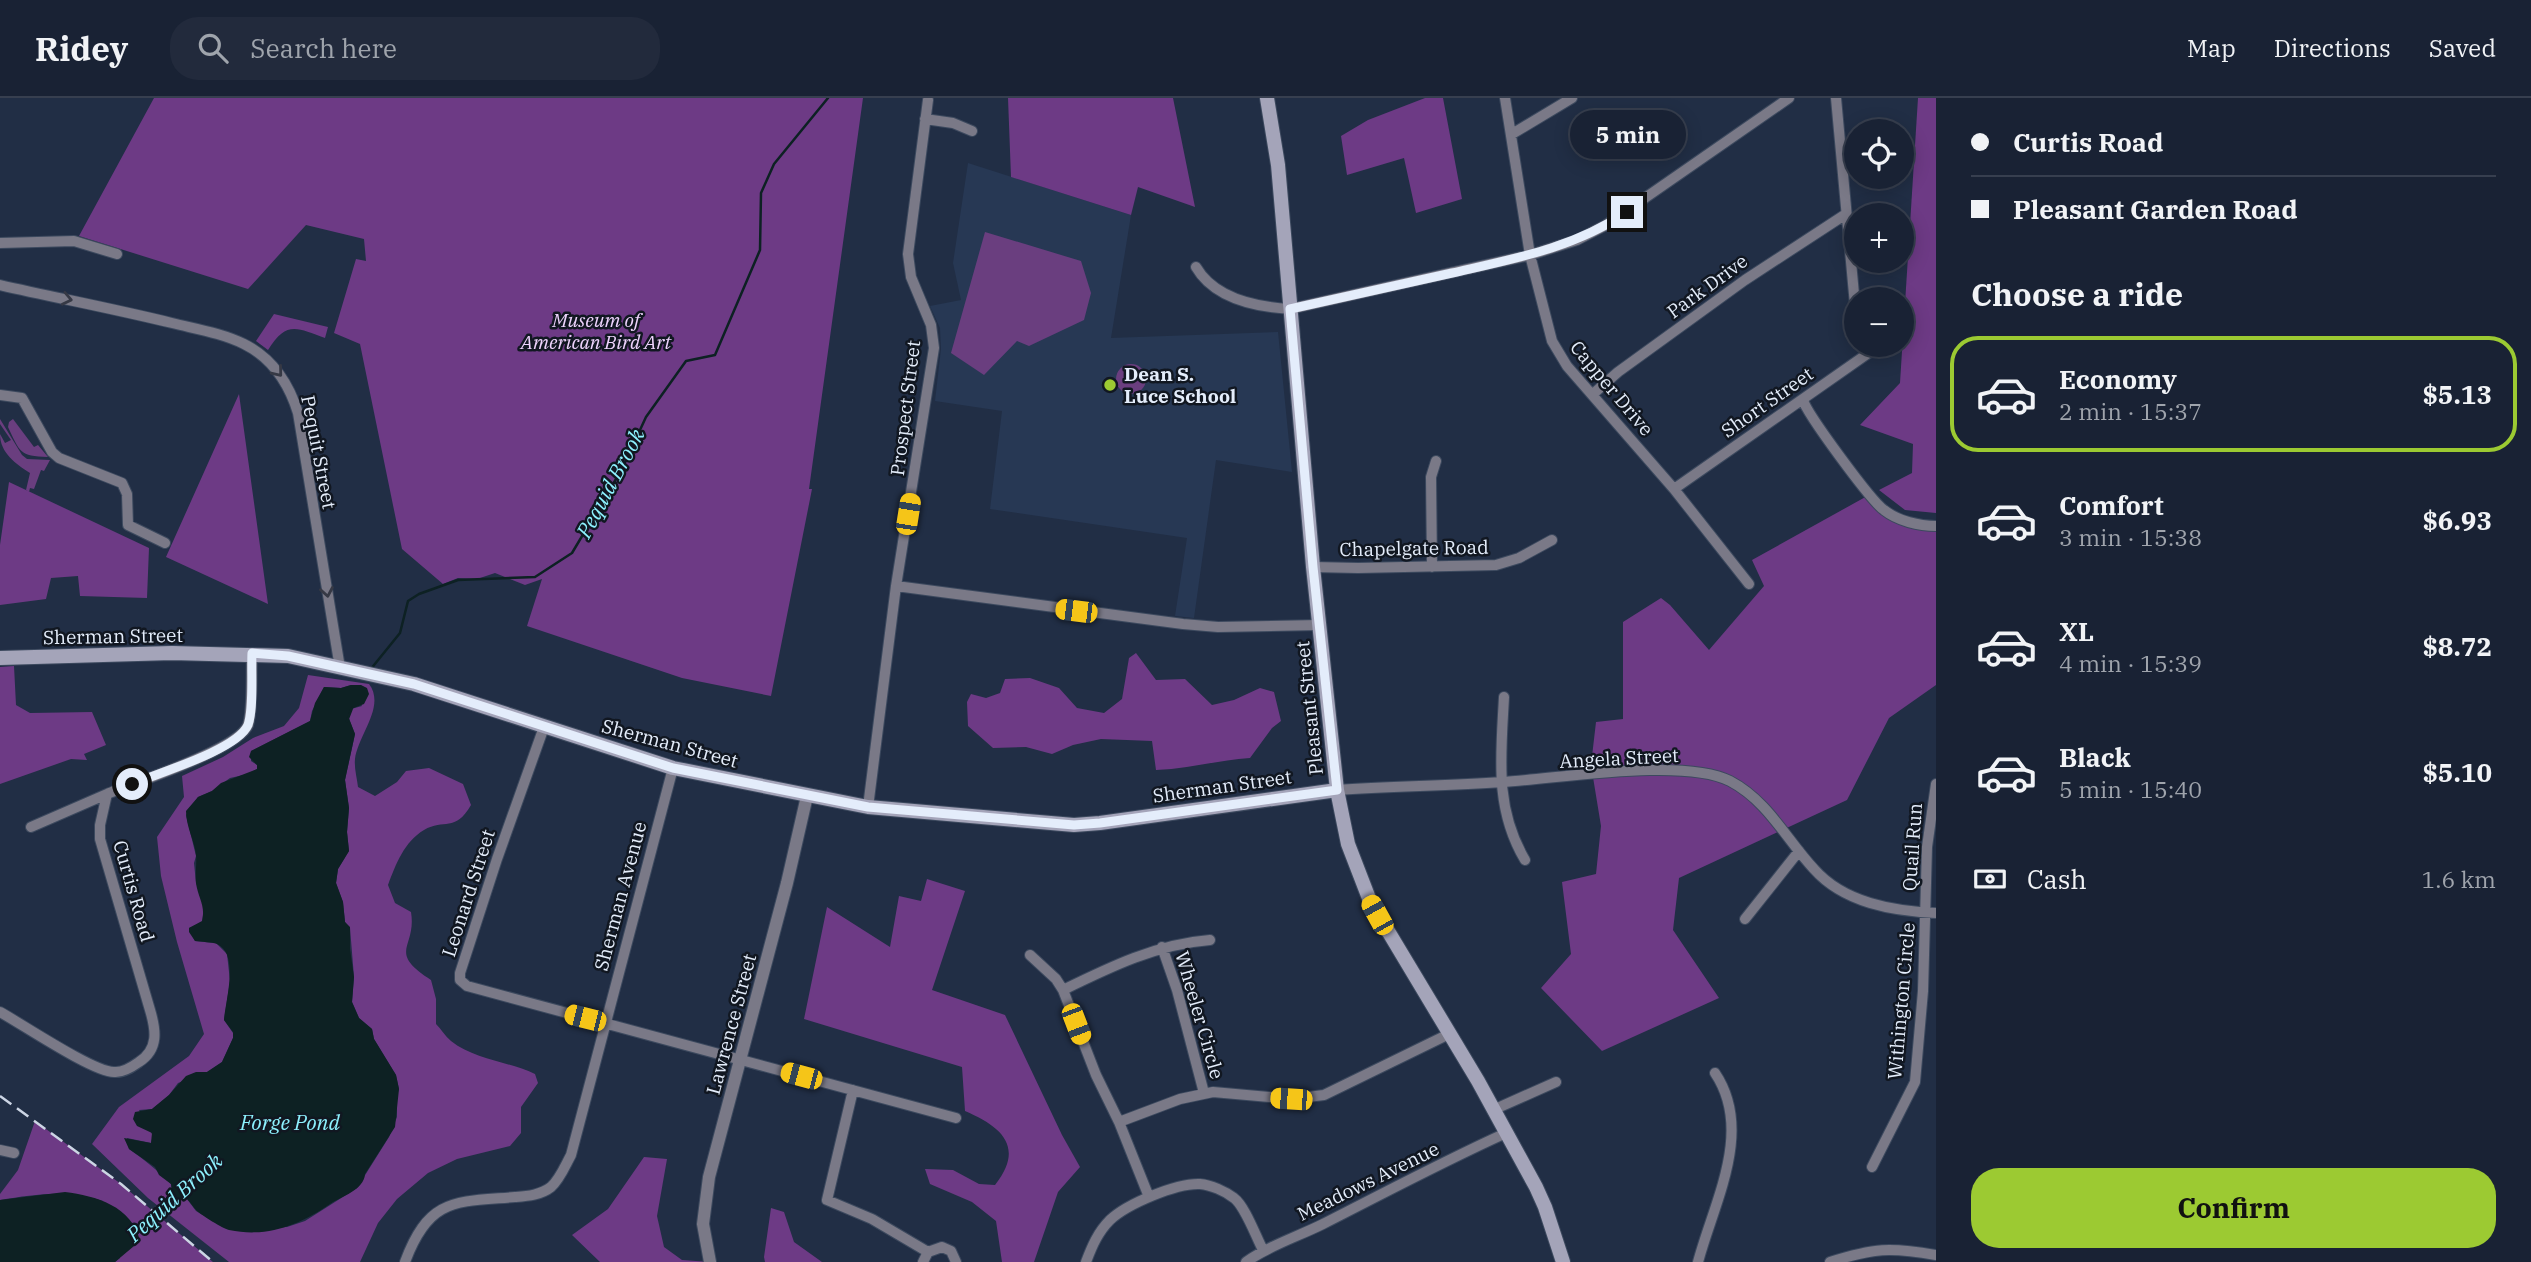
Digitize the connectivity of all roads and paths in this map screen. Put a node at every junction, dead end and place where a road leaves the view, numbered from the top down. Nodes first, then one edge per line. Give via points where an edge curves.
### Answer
1 (1267, 98) edge
2 (1505, 98) edge
3 (1572, 98) edge
4 (1789, 98) edge
5 (1836, 98) edge
6 (928, 100) dead end
7 (925, 119) junction
8 (972, 131) dead end
9 (1511, 134) junction
10 (1845, 203) edge
11 (1844, 215) edge
12 (0, 243) edge
13 (117, 254) dead end
14 (1530, 255) junction
15 (1196, 267) dead end
16 (0, 285) edge
17 (1290, 309) junction
18 (1853, 357) edge
19 (1593, 394) junction
20 (0, 395) edge
21 (1803, 400) junction
22 (1437, 461) dead end
23 (1674, 489) junction
24 (1936, 526) edge
25 (1552, 540) dead end
26 (166, 543) dead end
27 (1313, 567) junction
28 (1432, 567) junction
29 (1749, 584) dead end
30 (896, 586) junction
31 (1320, 625) junction
32 (252, 653) junction
33 (0, 658) edge
34 (340, 668) junction
35 (1504, 697) dead end
36 (544, 727) junction
37 (673, 768) junction
38 (1502, 782) junction
39 (1936, 784) edge
40 (1337, 790) junction
41 (107, 794) junction
42 (807, 796) junction
43 (868, 807) junction
44 (31, 827) dead end
45 (1800, 851) junction
46 (1525, 860) dead end
47 (1931, 913) edge
48 (1745, 919) dead end
49 (1210, 940) dead end
50 (1162, 947) junction
51 (1030, 955) dead end
52 (1063, 990) junction
53 (0, 1012) edge
54 (605, 1023) junction
55 (1449, 1034) junction
56 (742, 1060) junction
57 (1715, 1073) dead end
58 (1556, 1082) dead end
59 (853, 1090) junction
60 (1204, 1093) junction
61 (1493, 1110) junction
62 (956, 1118) dead end
63 (1119, 1122) junction
64 (1506, 1133) junction
65 (0, 1150) edge
66 (14, 1153) dead end
67 (1872, 1167) dead end
68 (1149, 1197) junction
69 (1263, 1250) junction
70 (1936, 1255) edge
71 (926, 1257) edge
72 (1559, 1261) edge
73 (405, 1262) edge
74 (710, 1262) edge
75 (956, 1262) edge
76 (1086, 1262) edge
77 (1246, 1262) edge
78 (1698, 1262) edge
79 (1830, 1262) edge

1 - 17 main road, Pleasant Street via 1278,165
2 - 9 street, Capper Drive
3 - 9 street
4 - 14 street via 1606,225
5 - 10 street
6 - 7 street, Prospect Street
7 - 8 street
7 - 30 street, Prospect Street via 908,254 934,348
9 - 14 street, Capper Drive
11 - 19 street, Park Drive via 1745,279
12 - 13 street via 74,241
14 - 17 street
14 - 19 street, Capper Drive via 1552,341
15 - 17 street via 1216,289 1256,305
16 -> 34 street, Pequit Street via 221,335 245,344 271,363 293,395 298,413
17 - 27 main road, Pleasant Street
18 - 21 street, Short Street
19 - 23 street, Capper Drive
20 - 26 street via 22,398 59,458 122,484 128,525
21 - 23 street, Short Street
21 - 24 street via 1885,511 1916,524
22 - 28 street via 1431,477
23 - 29 street, Capper Drive
25 - 28 street, Chapelgate Road via 1496,565
27 - 28 street, Chapelgate Road
27 - 31 main road, Pleasant Street
30 - 31 street via 1183,624
30 - 43 street, Prospect Street
31 - 40 main road, Pleasant Street
32 - 33 main road, Sherman Street
32 - 34 main road, Sherman Street
32 - 41 street via 247,725 237,738 218,750
34 - 36 main road, Sherman Street via 414,684
35 - 38 street
36 - 37 main road, Sherman Street
36 - 54 street, Leonard Street via 460,980 467,986
37 - 42 main road, Sherman Street
37 - 54 street, Sherman Avenue
38 - 40 street, Angela Street
38 - 45 street, Angela Street via 1652,771 1702,773 1729,781 1751,797
38 - 46 street via 1507,820
39 - 47 street, Quail Run via 1927,847
40 - 43 main road, Sherman Street via 1074,825
40 - 55 main road, Pleasant Street via 1348,844 1370,901
41 - 44 street
41 - 53 street, Curtis Road via 100,839 156,1031 154,1046 143,1059 114,1073 88,1064
42 - 43 main road, Sherman Street
42 - 56 street, Lawrence Street
45 - 47 street, Angela Street via 1815,871 1850,896 1876,906
45 - 48 street
47 - 67 street, Withington Circle via 1915,1082
49 - 50 street, Wheeler Circle
50 - 52 street, Wheeler Circle
50 - 60 street, Wheeler Circle
51 - 52 street
52 - 63 street
54 - 56 street, Leonard Street
54 - 73 street, Sherman Avenue via 571,1155 557,1180 531,1196 466,1200 437,1212 413,1243
55 - 60 street via 1324,1095 1291,1099
55 - 61 main road, Pleasant Street
56 - 59 street, Leonard Street
56 - 74 street, Lawrence Street via 704,1205
57 - 78 street via 1731,1103 1733,1121 1723,1182
58 - 61 street
59 - 62 street, Leonard Street
59 - 71 street via 827,1200 872,1219
60 - 63 street
61 - 64 main road, Pleasant Street
63 - 68 street
64 - 69 street, Meadows Avenue
64 - 72 main road, Pleasant Street via 1545,1208
65 - 66 street
68 - 69 street via 1179,1187 1213,1187 1238,1200
68 - 76 street via 1112,1218 1100,1231
69 - 77 street, Meadows Avenue
70 - 79 street via 1886,1248
71 - 75 street via 937,1247 947,1248

